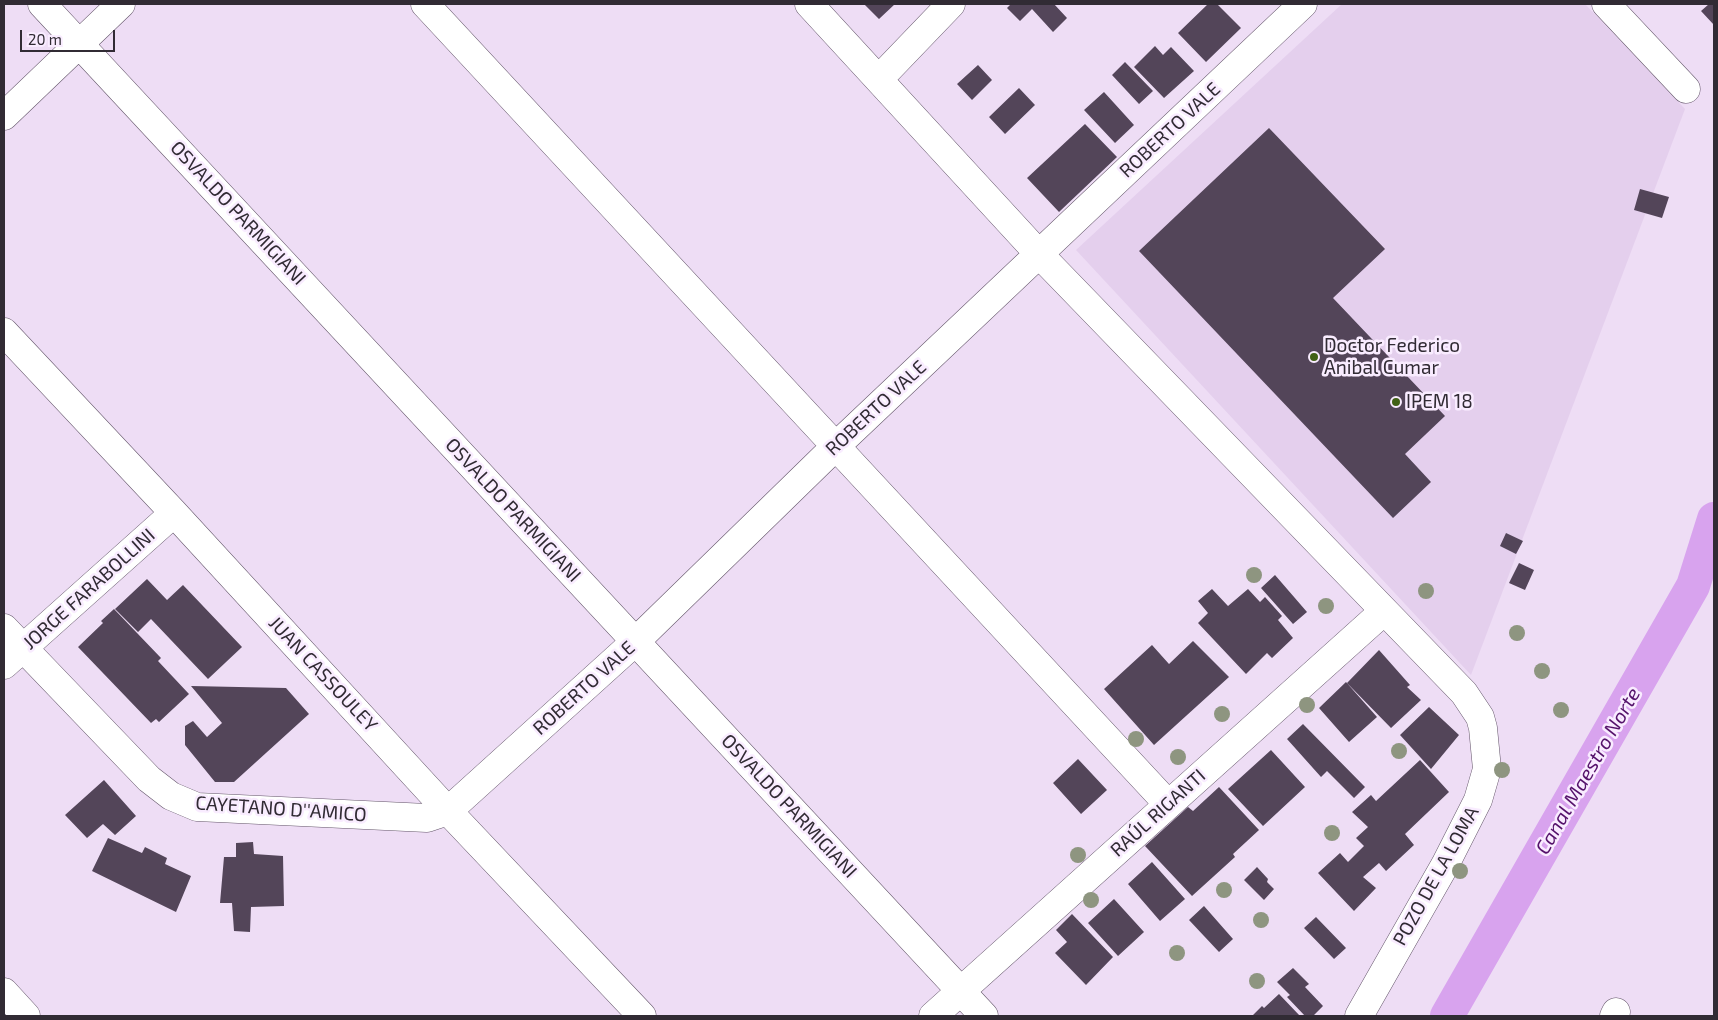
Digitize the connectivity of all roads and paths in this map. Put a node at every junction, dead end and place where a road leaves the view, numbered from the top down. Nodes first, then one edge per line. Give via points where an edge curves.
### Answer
1 (42, 4) edge
2 (121, 4) edge
3 (425, 4) edge
4 (809, 4) edge
5 (951, 4) edge
6 (1303, 4) edge
7 (1606, 4) edge
8 (80, 43) junction
9 (879, 79) junction
10 (1686, 89) dead end
11 (4, 116) edge
12 (1039, 254) junction
13 (4, 332) edge
14 (836, 446) junction
15 (174, 513) junction
16 (1384, 611) junction
17 (4, 628) edge
18 (636, 641) junction
19 (13, 656) edge
20 (1168, 804) junction
21 (448, 811) junction
22 (960, 990) junction
23 (4, 992) edge
24 (26, 1016) edge
25 (642, 1016) edge
26 (932, 1016) edge
27 (984, 1016) edge
28 (1359, 1016) edge

1 - 8 street, OSVALDO PARMIGIANI
2 - 8 street
3 - 14 street
4 - 9 street, POZO DE LA LOMA
5 - 9 street
6 - 12 street, ROBERTO VALE
7 - 10 street
8 - 11 street
8 - 18 street, OSVALDO PARMIGIANI
9 - 12 street, POZO DE LA LOMA
12 - 14 street, ROBERTO VALE
12 - 16 street, POZO DE LA LOMA
13 - 15 street, JUAN CASSOULEY
14 - 18 street, ROBERTO VALE
14 - 20 street
15 - 19 street, JORGE FARABOLLINI
15 - 21 street, JUAN CASSOULEY
16 - 20 street, RAÚL RIGANTI
16 - 28 street, POZO DE LA LOMA via 1464,693 1480,717 1487,769 1478,800 1445,865
17 - 19 street, CAYETANO D''AMICO
18 - 21 street, ROBERTO VALE
18 - 22 street, OSVALDO PARMIGIANI
19 - 21 street, CAYETANO D''AMICO via 149,779 171,796 197,807 427,818
20 - 22 street, RAÚL RIGANTI
21 - 25 street, JUAN CASSOULEY
22 - 26 street, RAÚL RIGANTI
22 - 27 street, OSVALDO PARMIGIANI
23 - 24 street

